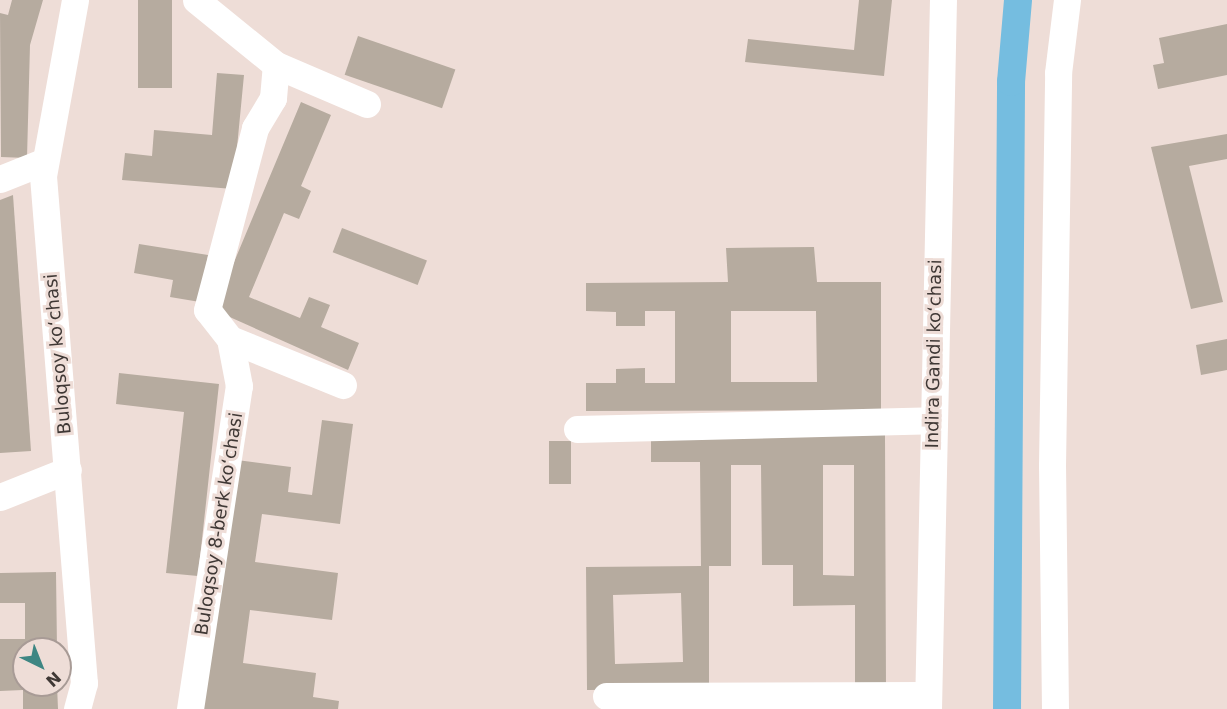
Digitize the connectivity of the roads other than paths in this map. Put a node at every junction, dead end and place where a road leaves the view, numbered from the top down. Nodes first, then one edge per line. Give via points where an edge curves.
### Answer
1 (75, 0) edge
2 (196, 0) edge
3 (943, 0) edge
4 (1067, 0) edge
5 (276, 65) junction
6 (366, 104) dead end
7 (45, 161) junction
8 (0, 179) edge
9 (230, 339) junction
10 (343, 385) dead end
11 (933, 420) junction
12 (577, 429) dead end
13 (68, 470) junction
14 (0, 497) edge
15 (606, 696) dead end
16 (928, 702) edge
17 (77, 709) edge
18 (190, 709) edge
19 (1055, 709) edge

1 - 7 street, Buloqsoy koʻchasi
2 - 5 street
3 - 11 street, Indira Gandi koʻchasi
4 - 19 street via 1058,73 1052,466
5 - 6 street
5 - 9 street, Buloqsoy 8-berk koʻchasi via 273,98 255,128 207,310
7 - 8 street
7 - 13 street, Buloqsoy koʻchasi
9 - 10 street, Buloqsoy 8-berk koʻchasi
9 - 18 street, Buloqsoy 8-berk koʻchasi via 239,386 237,421
11 - 12 street
11 - 16 street, Indira Gandi koʻchasi
13 - 14 street
13 - 17 street, Buloqsoy koʻchasi via 84,683
15 - 16 street

